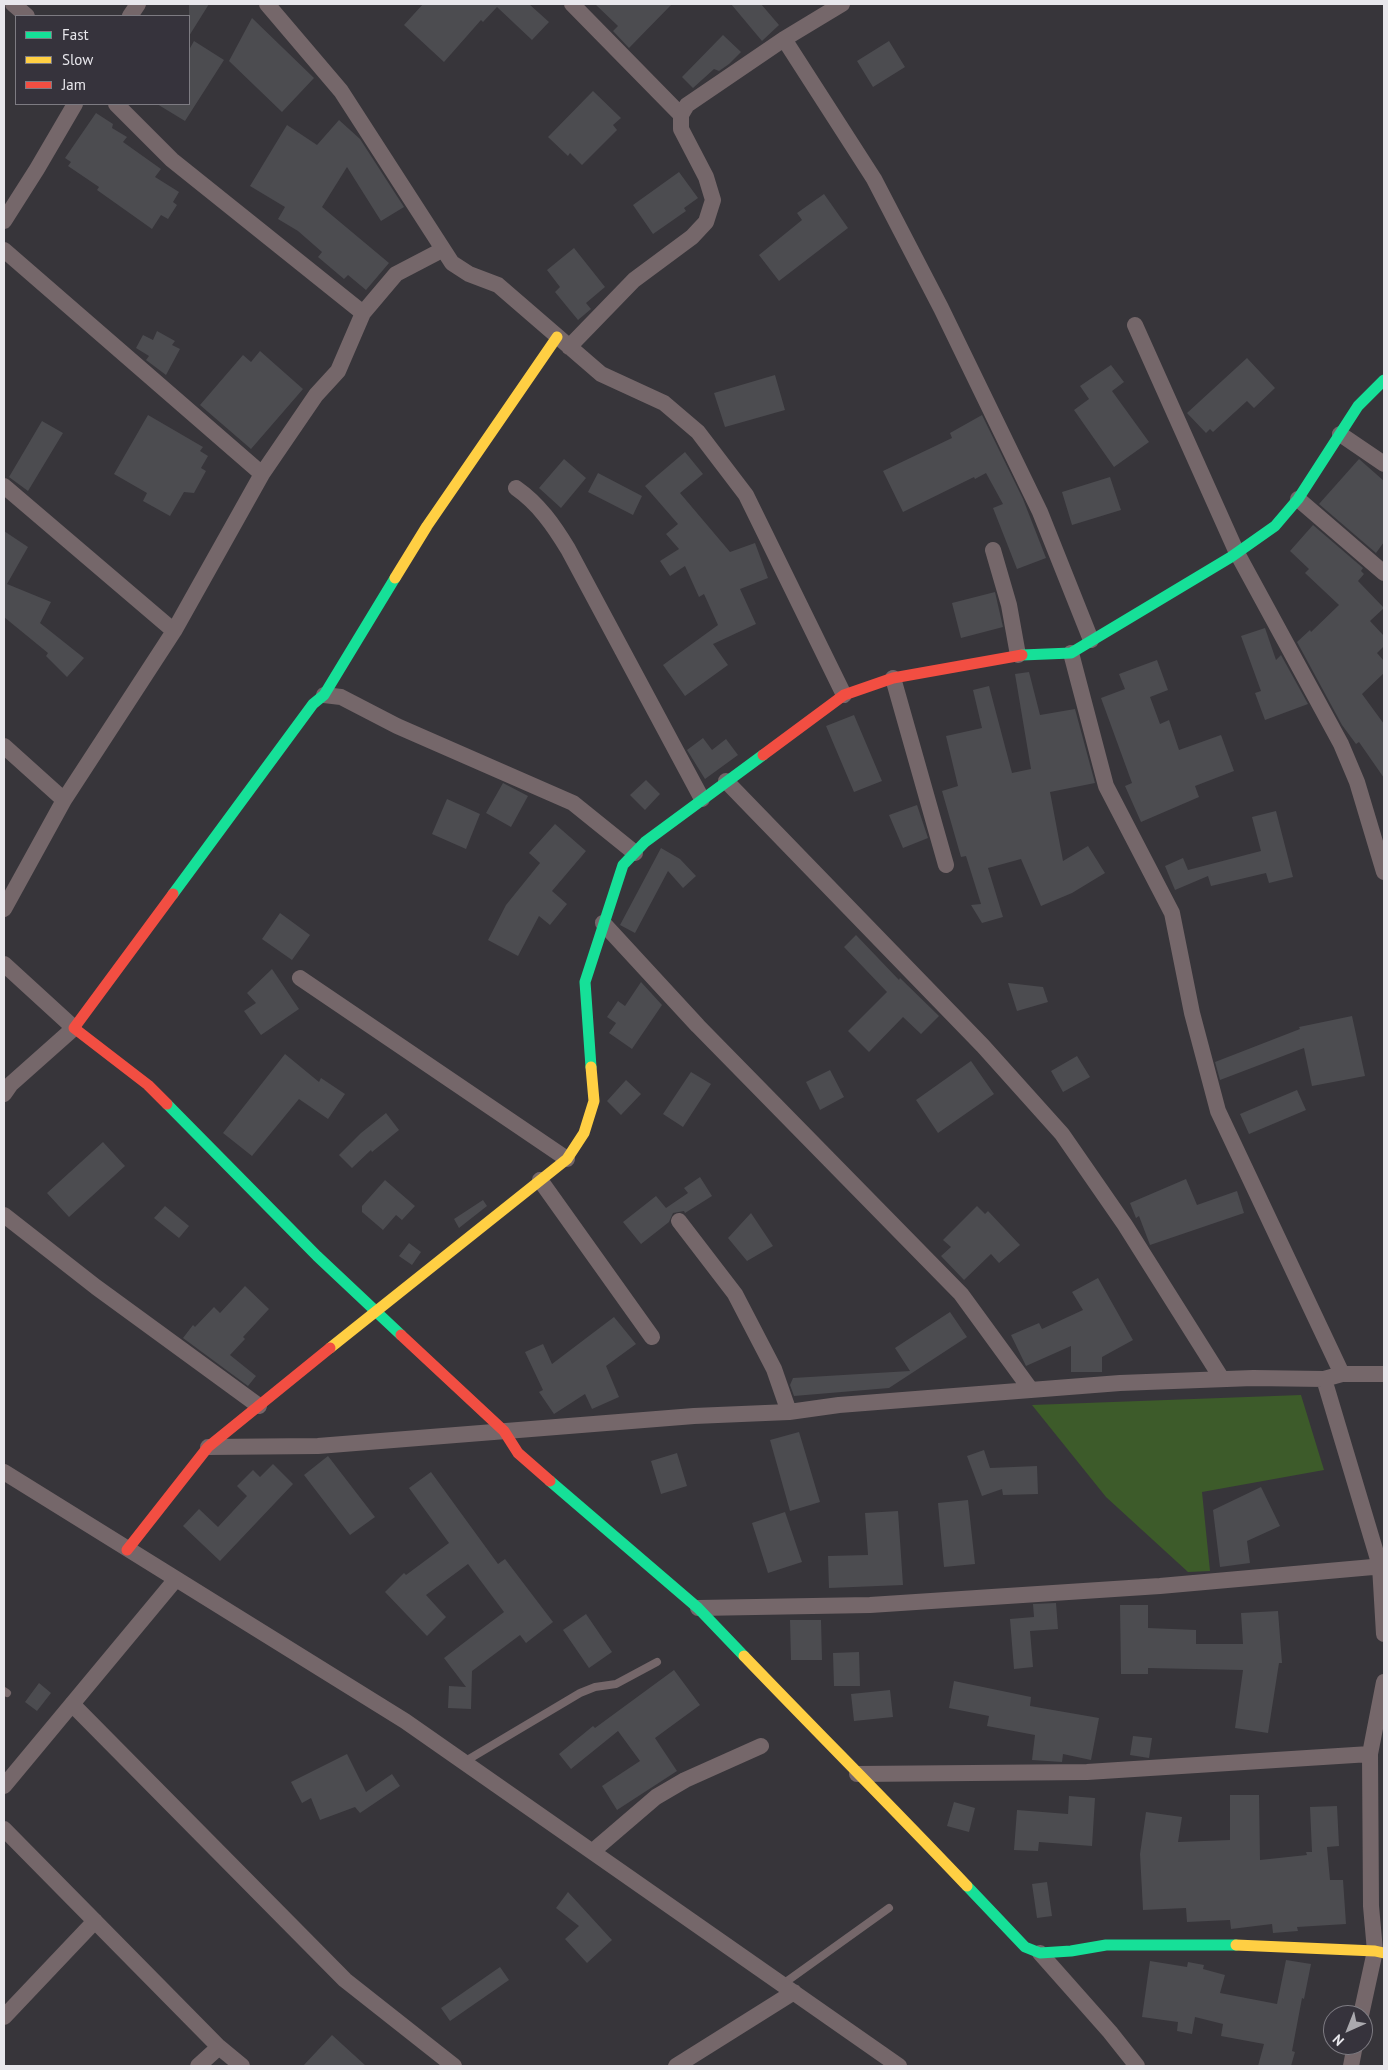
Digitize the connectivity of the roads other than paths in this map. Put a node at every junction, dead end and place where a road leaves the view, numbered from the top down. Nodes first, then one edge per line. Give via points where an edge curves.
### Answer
1 (13, 4) edge
2 (138, 4) edge
3 (267, 4) edge
4 (572, 4) edge
5 (842, 4) edge
6 (26, 15) edge
7 (131, 15) edge
8 (784, 39) junction
9 (74, 105) edge
10 (117, 105) edge
11 (680, 115) junction
12 (4, 221) edge
13 (4, 250) edge
14 (442, 250) junction
15 (363, 313) junction
16 (1135, 325) dead end
17 (563, 342) junction
18 (1384, 380) edge
19 (1340, 434) junction
20 (1384, 464) edge
21 (262, 474) junction
22 (4, 486) edge
23 (516, 488) dead end
24 (1298, 499) junction
25 (993, 550) dead end
26 (1237, 553) junction
27 (1384, 574) edge
28 (174, 631) junction
29 (1091, 640) junction
30 (1070, 653) junction
31 (1018, 655) junction
32 (893, 678) junction
33 (844, 694) junction
34 (324, 695) junction
35 (4, 746) edge
36 (726, 781) junction
37 (702, 799) junction
38 (64, 800) junction
39 (635, 853) junction
40 (946, 864) dead end
41 (1384, 872) edge
42 (4, 909) edge
43 (603, 923) junction
44 (4, 964) edge
45 (300, 978) dead end
46 (74, 1028) junction
47 (4, 1094) edge
48 (567, 1159) junction
49 (540, 1180) junction
50 (4, 1214) edge
51 (679, 1222) dead end
52 (375, 1310) junction
53 (652, 1337) dead end
54 (1342, 1374) junction
55 (1384, 1374) edge
56 (1222, 1379) junction
57 (1324, 1379) junction
58 (1031, 1390) junction
59 (259, 1406) junction
60 (789, 1412) junction
61 (504, 1431) junction
62 (208, 1447) junction
63 (4, 1472) edge
64 (127, 1550) junction
65 (1382, 1566) edge
66 (176, 1579) junction
67 (698, 1608) junction
68 (1384, 1634) edge
69 (657, 1662) dead end
70 (1384, 1682) edge
71 (72, 1704) junction
72 (1381, 1721) edge
73 (761, 1746) dead end
74 (1370, 1754) junction
75 (464, 1762) junction
76 (857, 1774) junction
77 (4, 1786) edge
78 (4, 1829) edge
79 (593, 1852) junction
80 (889, 1908) dead end
81 (95, 1921) junction
82 (1379, 1952) edge
83 (1040, 1953) junction
84 (788, 1988) junction
85 (1364, 2005) edge
86 (4, 2016) edge
87 (219, 2047) junction
88 (198, 2066) edge
89 (242, 2066) edge
90 (454, 2066) edge
91 (676, 2066) edge
92 (899, 2066) edge
93 (1138, 2066) edge

1 - 6 street
2 - 7 street
3 - 14 street via 341,91
4 - 11 street
5 - 8 street
8 - 11 street via 687,105
8 - 29 street via 874,179 941,308 1040,512
9 - 12 street
10 - 15 street via 172,160
11 - 17 street via 681,129 706,177 713,200 706,222
13 - 21 street
14 - 15 street via 396,274
14 - 17 street via 452,263 498,286
15 - 21 street via 338,371 316,395
16 - 26 street
17 - 33 street via 601,374 664,403 698,432 746,495
17 - 34 street via 426,526
18 - 19 street via 1358,406
19 - 20 street
19 - 24 street
21 - 28 street
22 - 28 street
23 - 37 street via 538,507 568,549
24 - 26 street via 1275,526
24 - 27 street
25 - 31 street via 1009,605
26 - 29 street
26 - 41 street via 1341,744 1357,782
28 - 38 street
29 - 30 street
30 - 31 street
30 - 54 street via 1106,786 1172,913 1192,1013 1218,1110
31 - 32 street
32 - 33 street
32 - 40 street
33 - 36 street
34 - 39 street via 341,697 397,726 573,803
34 - 46 street via 313,704
35 - 38 street
36 - 37 street
36 - 56 street via 983,1046 1062,1134 1125,1225
37 - 39 street
38 - 42 street
39 - 43 street via 623,865
43 - 48 street via 585,982 594,1101 584,1133
43 - 58 street via 704,1033 961,1294
44 - 46 street
45 - 48 street
46 - 47 street
46 - 52 street via 148,1085
48 - 49 street
49 - 52 street
49 - 53 street
50 - 59 street via 96,1287
51 - 60 street via 735,1294 774,1369
52 - 59 street
52 - 61 street
54 - 55 street
54 - 57 street
56 - 57 street
56 - 58 street
57 - 65 street
58 - 60 street
59 - 62 street
60 - 61 street
61 - 62 street via 318,1446
61 - 67 street via 518,1453
62 - 64 street
63 - 64 street
64 - 66 street
65 - 67 street via 1160,1586 900,1603
65 - 68 street
66 - 71 street
66 - 75 street via 405,1721
67 - 76 street
69 - 75 lane via 616,1684 595,1687 580,1694
70 - 72 street
71 - 77 street
71 - 90 street via 346,1980
72 - 74 street
73 - 79 street via 685,1780 656,1797
74 - 76 street via 1087,1772
74 - 82 street via 1371,1906
75 - 79 street
76 - 83 street via 880,1794 1025,1947
78 - 81 street
79 - 84 street
80 - 84 lane
81 - 86 street
81 - 87 street
82 - 83 street via 1212,1944 1106,1945
82 - 85 street
83 - 93 street
84 - 91 street
84 - 92 street
87 - 88 street
87 - 89 street

